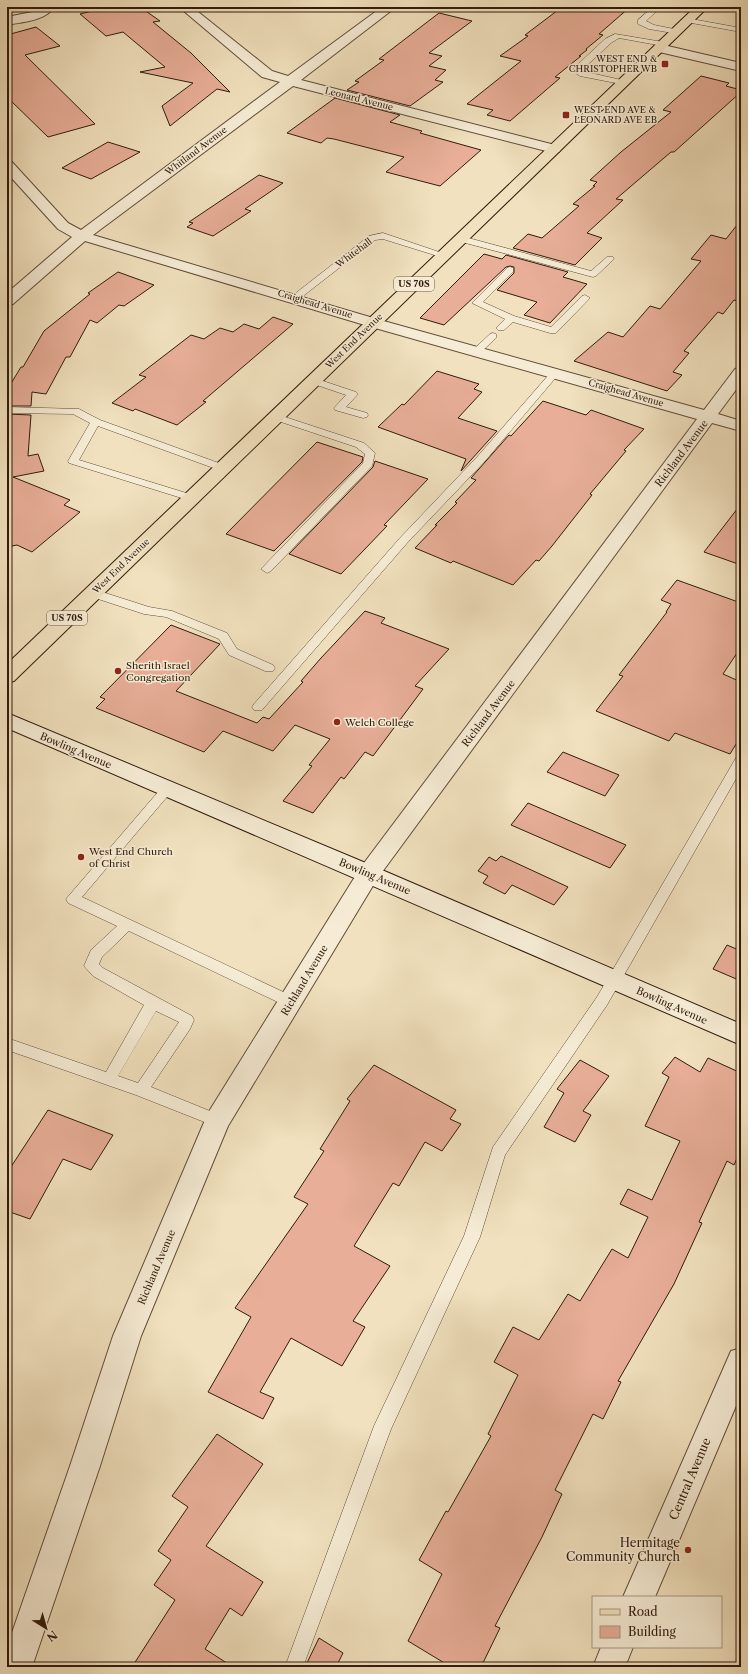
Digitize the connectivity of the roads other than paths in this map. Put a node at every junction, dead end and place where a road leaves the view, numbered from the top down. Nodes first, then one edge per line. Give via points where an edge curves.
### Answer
1 (48, 7) edge
2 (185, 7) edge
3 (390, 7) edge
4 (657, 7) edge
5 (694, 11) edge
6 (7, 21) edge
7 (741, 30) edge
8 (676, 32) junction
9 (661, 46) junction
10 (741, 67) edge
11 (291, 82) junction
12 (623, 83) junction
13 (554, 149) junction
14 (7, 165) edge
15 (82, 236) junction
16 (461, 239) junction
17 (444, 255) junction
18 (610, 259) dead end
19 (510, 270) dead end
20 (295, 298) junction
21 (585, 298) dead end
22 (7, 301) edge
23 (511, 318) junction
24 (374, 323) junction
25 (501, 328) dead end
26 (493, 336) dead end
27 (477, 351) junction
28 (741, 372) edge
29 (555, 373) junction
30 (314, 381) junction
31 (7, 410) edge
32 (362, 415) dead end
33 (709, 416) junction
34 (276, 417) junction
35 (96, 422) junction
36 (741, 426) edge
37 (223, 468) junction
38 (192, 498) junction
39 (267, 569) dead end
40 (93, 593) junction
41 (269, 668) dead end
42 (7, 676) edge
43 (258, 707) dead end
44 (7, 720) edge
45 (741, 759) edge
46 (168, 788) junction
47 (369, 873) junction
48 (127, 925) junction
49 (614, 980) junction
50 (291, 1002) junction
51 (154, 1003) junction
52 (741, 1035) edge
53 (7, 1044) edge
54 (108, 1079) junction
55 (141, 1090) junction
56 (217, 1121) junction
57 (741, 1361) edge
58 (639, 1596) edge
59 (617, 1648) edge
60 (16, 1667) edge
61 (294, 1667) edge
62 (609, 1667) edge

1 - 6 street via 41,13
2 - 11 street, Leonard Avenue via 267,74
3 - 11 street, Whitland Avenue
4 - 8 lane via 641,22
5 - 7 lane
5 - 8 main road, West End Avenue / US 70S
8 - 9 main road, West End Avenue / US 70S
9 - 10 street
9 - 12 main road, West End Avenue / US 70S
9 - 12 lane via 618,36 608,41 577,70 582,74
11 - 13 street, Leonard Avenue
11 - 15 street, Whitland Avenue
12 - 13 main road, West End Avenue / US 70S
13 - 16 main road, West End Avenue / US 70S
14 - 15 street, Craighead Avenue via 63,226
15 - 20 street, Craighead Avenue
15 - 22 street, Whitland Avenue
16 - 17 main road, West End Avenue / US 70S
16 - 18 lane via 593,274
17 - 20 lane, Whitehall via 383,236 372,238
17 - 24 main road, West End Avenue / US 70S
19 - 23 lane via 477,303
20 - 24 street, Craighead Avenue
21 - 23 lane via 553,331
23 - 25 lane
24 - 27 street, Craighead Avenue
24 - 30 main road, West End Avenue / US 70S
26 - 27 lane
27 - 29 street, Craighead Avenue
28 - 33 street, Richland Avenue
29 - 33 street, Craighead Avenue
29 - 43 lane
30 - 32 lane via 353,394 339,408
30 - 34 main road, West End Avenue / US 70S
31 - 35 lane via 75,411
33 - 36 street, Craighead Avenue
33 - 47 street, Richland Avenue
34 - 37 main road, West End Avenue / US 70S
34 - 39 lane via 360,445 370,453 368,464
35 - 37 lane
35 - 38 lane via 73,461
37 - 38 main road, West End Avenue / US 70S
38 - 40 main road, West End Avenue / US 70S
40 - 41 lane via 148,611 168,614 223,636 233,652
40 - 42 main road, West End Avenue / US 70S
44 - 46 street, Bowling Avenue
45 - 49 lane
46 - 47 street, Bowling Avenue
46 - 48 lane via 73,899
47 - 49 street, Bowling Avenue
47 - 50 street, Richland Avenue
48 - 50 lane
48 - 51 lane via 96,954 91,966
49 - 52 street, Bowling Avenue
49 - 61 lane via 498,1152 472,1237 383,1426
50 - 56 street, Richland Avenue
51 - 54 lane
51 - 55 lane via 187,1020
53 - 54 lane
54 - 55 lane
55 - 56 lane
56 - 60 street, Richland Avenue via 127,1336
57 - 58 street, Central Avenue
59 - 62 street

